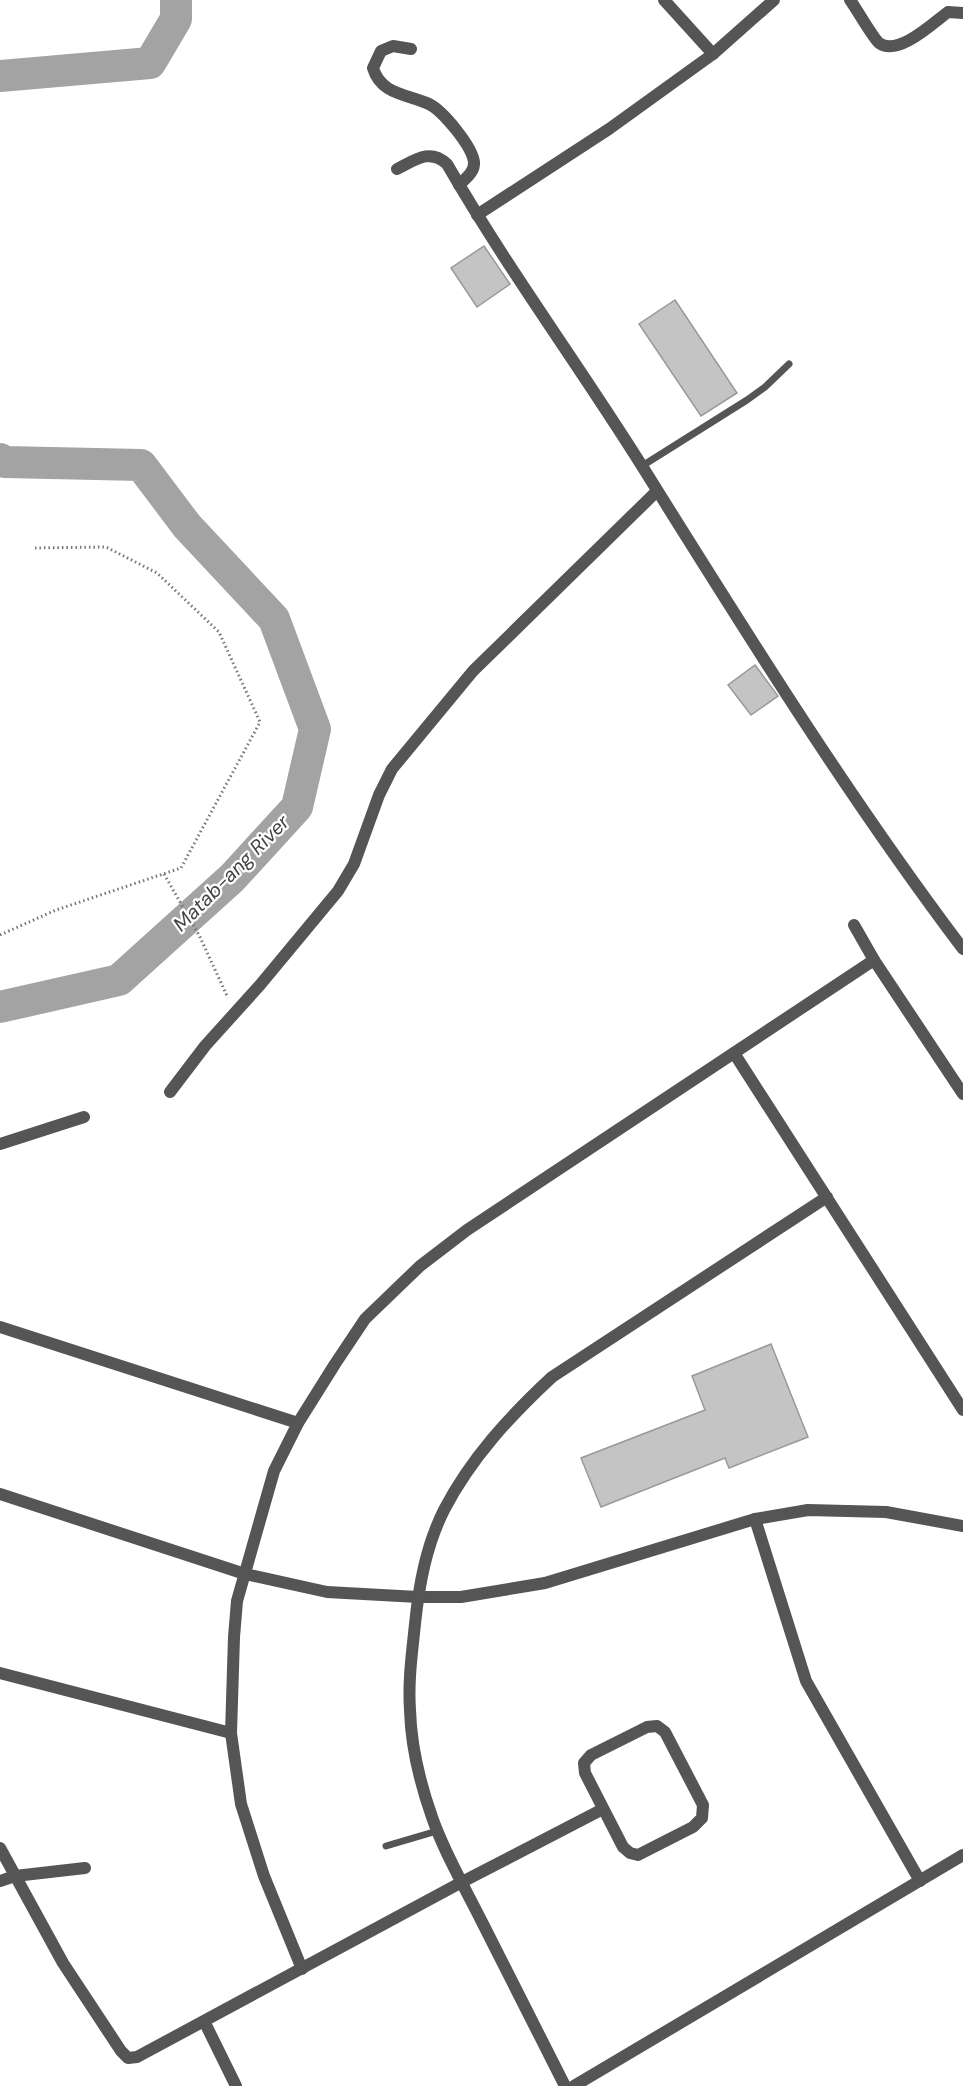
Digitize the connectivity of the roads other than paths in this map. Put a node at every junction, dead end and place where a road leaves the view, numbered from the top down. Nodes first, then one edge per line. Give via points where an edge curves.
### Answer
1 (664, 0) edge
2 (774, 0) edge
3 (850, 0) edge
4 (963, 13) edge
5 (411, 49) dead end
6 (713, 54) junction
7 (397, 169) dead end
8 (459, 185) junction
9 (477, 215) junction
10 (789, 364) dead end
11 (642, 466) junction
12 (657, 491) junction
13 (854, 925) dead end
14 (963, 949) edge
15 (874, 960) junction
16 (734, 1053) junction
17 (170, 1092) dead end
18 (963, 1094) edge
19 (84, 1117) dead end
20 (0, 1144) edge
21 (827, 1197) junction
22 (0, 1327) edge
23 (963, 1410) edge
24 (298, 1423) junction
25 (0, 1494) edge
26 (755, 1519) junction
27 (963, 1526) edge
28 (246, 1574) junction
29 (418, 1597) junction
30 (0, 1673) edge
31 (231, 1733) junction
32 (603, 1809) junction
33 (437, 1831) junction
34 (386, 1846) dead end
35 (0, 1848) edge
36 (963, 1855) edge
37 (84, 1868) dead end
38 (15, 1876) junction
39 (0, 1881) edge
40 (920, 1881) junction
41 (462, 1882) junction
42 (302, 1969) junction
43 (205, 2022) junction
44 (236, 2086) edge
45 (565, 2086) edge
46 (574, 2086) edge

1 - 6 street
2 - 6 street
3 - 4 street via 879,43 893,47 905,43 948,12
5 - 8 street via 393,46 381,51 374,74 396,94 429,104 442,113 459,134 474,161 473,169
6 - 9 street via 609,129
7 - 8 street via 427,155 440,158
8 - 9 street
9 - 11 street
10 - 11 lane via 747,400
11 - 12 street
12 - 14 street via 765,663
12 - 17 street via 473,671 392,769 354,864 338,891
13 - 15 street
15 - 16 street
15 - 18 street
16 - 21 street
16 - 24 street via 467,1230 420,1266 366,1319
19 - 20 street
21 - 23 street
21 - 29 street via 552,1377 515,1411 462,1480 444,1511 425,1560
22 - 24 street
24 - 28 street via 274,1471
25 - 28 street
26 - 27 street via 808,1510 875,1512
26 - 29 street via 545,1583 461,1597
26 - 40 street via 806,1681
28 - 29 street via 327,1592
28 - 31 street via 237,1601
29 - 33 street via 410,1711 415,1751
30 - 31 street
31 - 42 street via 241,1804 264,1876
32 - 32 street via 623,1847 638,1855 693,1827 702,1818 703,1805 665,1732 657,1726 647,1727 591,1755 584,1763
32 - 41 street
33 - 34 lane
33 - 41 street
35 - 38 street
36 - 40 street
37 - 38 street
38 - 39 street
38 - 43 street via 63,1963 128,2058
40 - 46 street
41 - 42 street
41 - 45 street
42 - 43 street
43 - 44 street

